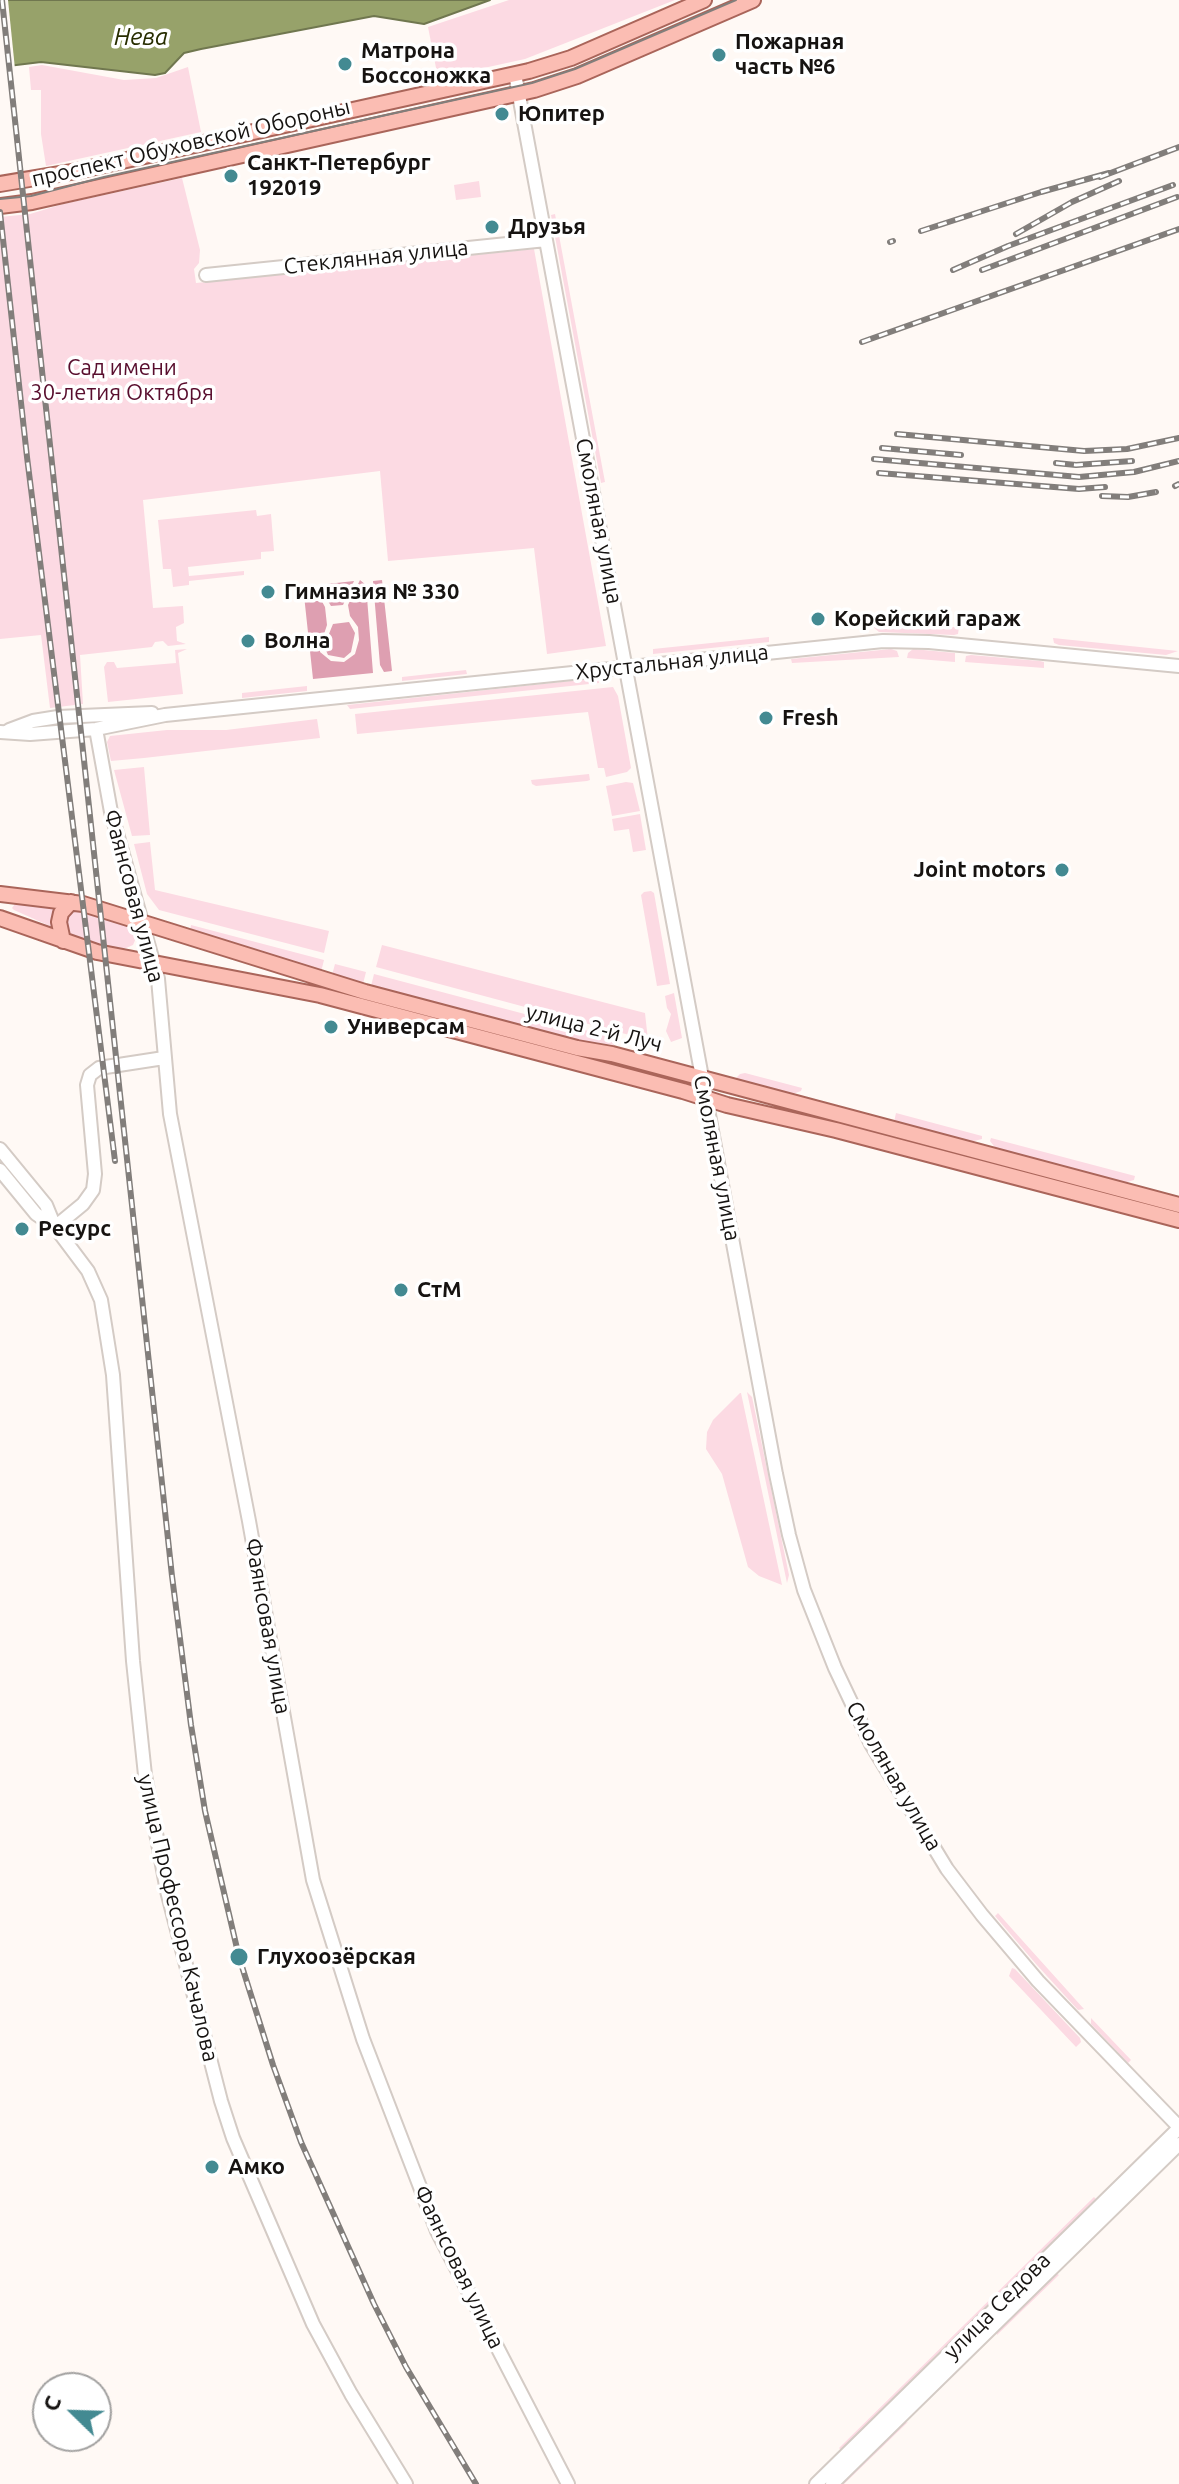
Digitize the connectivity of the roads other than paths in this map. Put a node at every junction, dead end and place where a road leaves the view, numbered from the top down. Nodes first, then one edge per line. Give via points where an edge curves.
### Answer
1 (704, 0) edge
2 (753, 0) edge
3 (515, 74) junction
4 (519, 94) junction
5 (0, 184) edge
6 (0, 206) edge
7 (546, 240) junction
8 (206, 275) dead end
9 (626, 666) junction
10 (1179, 666) edge
11 (165, 715) junction
12 (96, 729) junction
13 (3, 731) edge
14 (0, 894) edge
15 (71, 902) junction
16 (0, 918) edge
17 (143, 922) junction
18 (63, 941) junction
19 (155, 963) junction
20 (164, 1058) junction
21 (702, 1078) junction
22 (705, 1097) junction
23 (0, 1149) edge
24 (0, 1170) edge
25 (1179, 1205) edge
26 (1179, 1220) edge
27 (55, 1227) junction
28 (1179, 2128) edge
29 (1179, 2144) edge
30 (406, 2484) edge
31 (568, 2484) edge
32 (816, 2484) edge
33 (832, 2484) edge

1 - 3 main road, проспект Обуховской Обороны via 571,58
2 - 4 main road, проспект Обуховской Обороны via 577,76
3 - 4 street, Смоляная улица
3 - 5 main road, проспект Обуховской Обороны
4 - 6 main road, проспект Обуховской Обороны
4 - 7 street, Смоляная улица
7 - 8 street, Стеклянная улица
7 - 9 street, Смоляная улица
9 - 10 street, Хрустальная улица via 894,641
9 - 11 street, Хрустальная улица
9 - 21 street, Смоляная улица
11 - 12 street, Хрустальная улица
11 - 13 street, Хрустальная улица via 58,717
12 - 13 street, Хрустальная улица
12 - 17 street, Фаянсовая улица via 111,812
14 - 15 main road, улица 2-й Луч
15 - 17 main road, улица 2-й Луч
15 - 18 main road via 59,922
16 - 18 main road, улица 2-й Луч
17 - 19 street, Фаянсовая улица
17 - 21 main road, улица 2-й Луч via 324,980
18 - 19 main road, улица 2-й Луч
19 - 20 street, Фаянсовая улица
19 - 22 main road, улица 2-й Луч via 320,995
20 - 27 street via 99,1068 90,1075 93,1190
20 - 31 street, Фаянсовая улица via 172,1126 313,1880 363,2039 437,2231
21 - 22 street, Смоляная улица
21 - 25 main road, улица 2-й Луч
22 - 26 main road, улица 2-й Луч
22 - 28 street, Смоляная улица via 784,1516 804,1590 835,1668 877,1755 959,1886 1038,1981
23 - 27 street, улица Профессора Качалова via 46,1205
24 - 27 street, улица Профессора Качалова via 36,1214
27 - 30 street, улица Профессора Качалова via 96,1284 107,1330 145,1775 188,1979 233,2138 290,2271 351,2394
28 - 32 street, улица Седова
29 - 33 street, улица Седова

